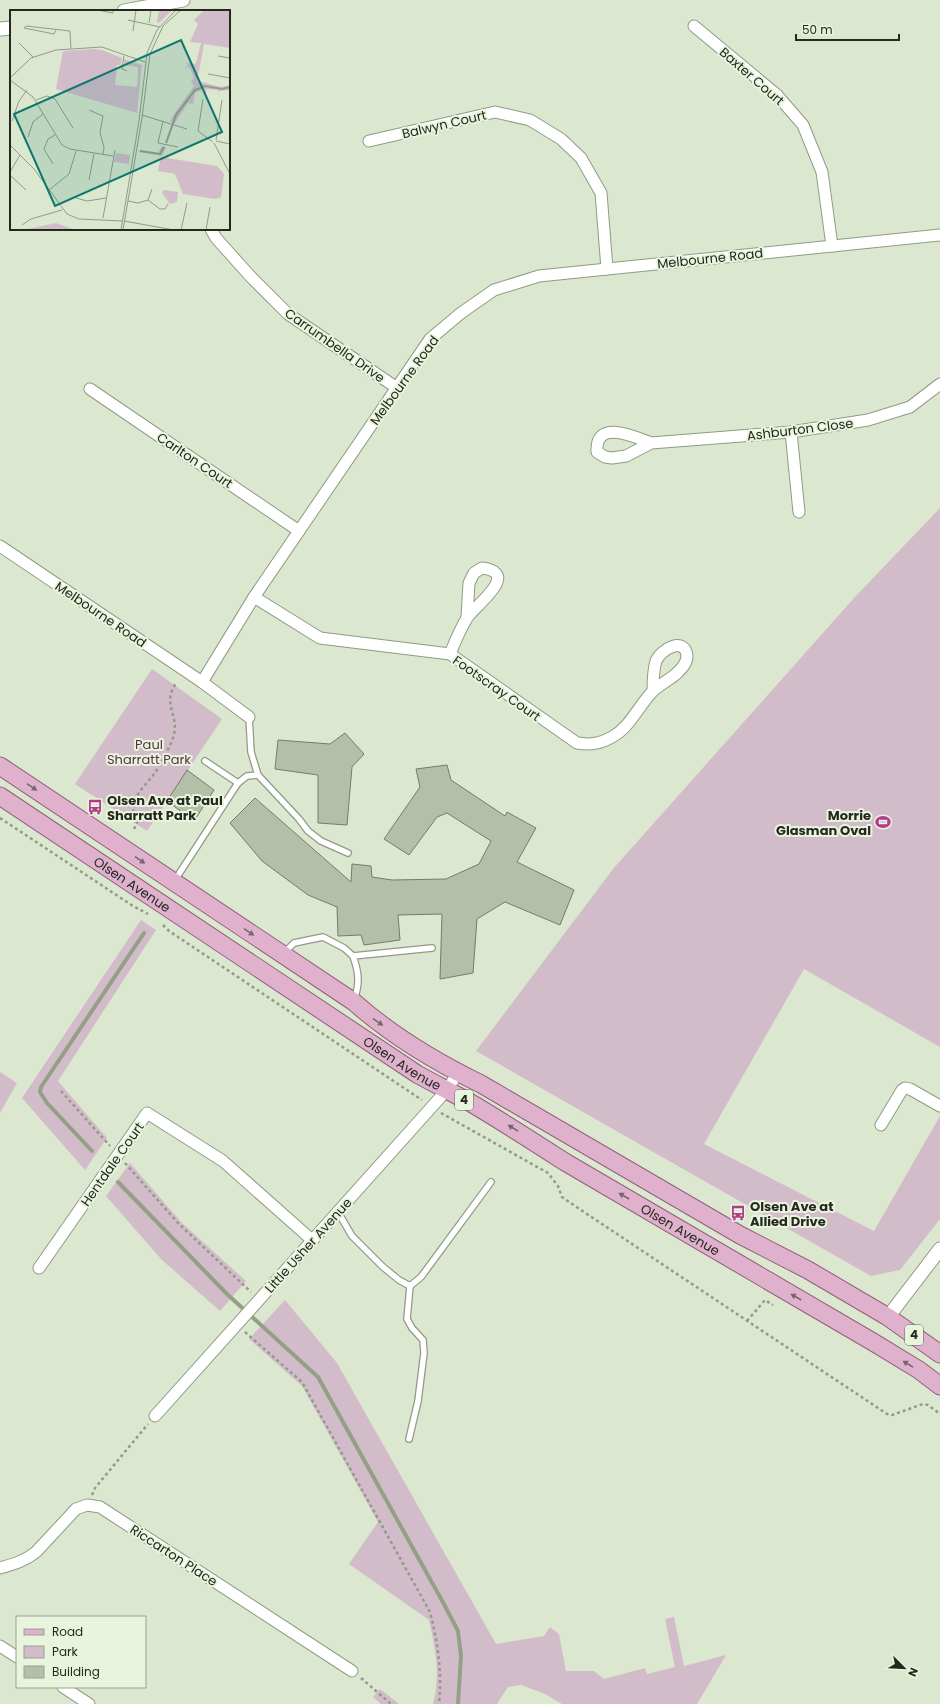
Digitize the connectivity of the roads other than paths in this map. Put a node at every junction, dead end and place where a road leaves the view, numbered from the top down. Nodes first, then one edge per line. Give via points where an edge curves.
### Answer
1 (183, 0) edge
2 (165, 7) edge
3 (134, 10) edge
4 (694, 26) dead end
5 (10, 28) edge
6 (0, 29) edge
7 (369, 141) dead end
8 (212, 230) edge
9 (940, 235) edge
10 (832, 246) junction
11 (607, 269) junction
12 (940, 384) edge
13 (397, 388) junction
14 (90, 389) dead end
15 (791, 432) junction
16 (651, 443) dead end
17 (799, 512) dead end
18 (299, 531) junction
19 (0, 546) edge
20 (254, 597) junction
21 (467, 617) dead end
22 (450, 654) junction
23 (202, 682) junction
24 (653, 691) dead end
25 (249, 717) joint
26 (205, 761) dead end
27 (0, 766) edge
28 (258, 775) junction
29 (238, 783) junction
30 (0, 796) edge
31 (348, 853) dead end
32 (173, 882) junction
33 (432, 948) dead end
34 (282, 954) junction
35 (353, 956) junction
36 (354, 1002) junction
37 (458, 1073) junction
38 (446, 1091) junction
39 (940, 1106) edge
40 (881, 1126) dead end
41 (491, 1182) dead end
42 (338, 1212) junction
43 (312, 1240) junction
44 (940, 1250) edge
45 (39, 1268) dead end
46 (410, 1286) junction
47 (888, 1317) junction
48 (940, 1354) edge
49 (940, 1386) edge
50 (155, 1416) road end
51 (409, 1439) dead end
52 (0, 1568) edge
53 (0, 1646) edge
54 (16, 1656) edge
55 (352, 1671) road end
56 (65, 1688) edge
57 (89, 1704) edge

1 - 2 street
2 - 3 street
4 - 10 street, Baxter Court via 777,95 803,125 822,172
5 - 6 street
7 - 11 street, Balwyn Court via 495,112 530,120 561,139 581,158 601,193
8 - 13 street, Carrumbella Drive via 250,276 288,314
9 - 10 street, Melbourne Road
10 - 11 street, Melbourne Road
11 - 13 street, Melbourne Road via 539,276 494,290 430,339
12 - 15 street, Ashburton Close via 910,407 868,420
13 - 18 street, Melbourne Road
14 - 18 street, Carlton Court
15 - 16 street, Ashburton Close
15 - 17 street
18 - 20 street, Melbourne Road
19 - 23 street, Melbourne Road
20 - 22 street, Footscray Court via 320,638
20 - 23 street, Melbourne Road
21 - 22 street
22 - 24 street, Footscray Court via 577,742 602,743 622,731
23 - 25 street, Melbourne Road
25 - 28 lane via 251,752
26 - 29 lane
27 -> 32 main road, Olsen Avenue / 4
28 - 29 lane via 247,776
28 - 31 lane via 308,831 321,841
29 - 32 lane
30 - 38 main road, Olsen Avenue / 4
32 -> 34 main road, Olsen Avenue / 4
33 - 35 lane
34 - 35 lane via 294,943 323,937
34 - 36 main road, Olsen Avenue / 4
35 - 36 lane via 358,970 359,987
36 -> 37 main road, Olsen Avenue / 4 via 373,1019
37 - 38 street, Little Usher Avenue
37 - 47 main road, Olsen Avenue / 4
38 - 42 street, Little Usher Avenue
49 -> 38 main road, Olsen Avenue / 4 via 873,1342 565,1162 469,1102
39 - 40 street via 906,1088 902,1090
41 - 46 lane via 421,1278
42 - 43 street, Little Usher Avenue
42 - 46 lane via 352,1236 383,1267
43 - 45 street, Hentdale Court via 223,1161 147,1113
43 - 50 street, Little Usher Avenue
44 - 47 street
46 - 51 lane via 407,1318 423,1340 424,1353 418,1400
47 - 48 main road, Olsen Avenue / 4
52 - 55 street, Riccarton Place via 28,1558 76,1509 94,1505 106,1510
53 - 54 street
56 - 57 street

